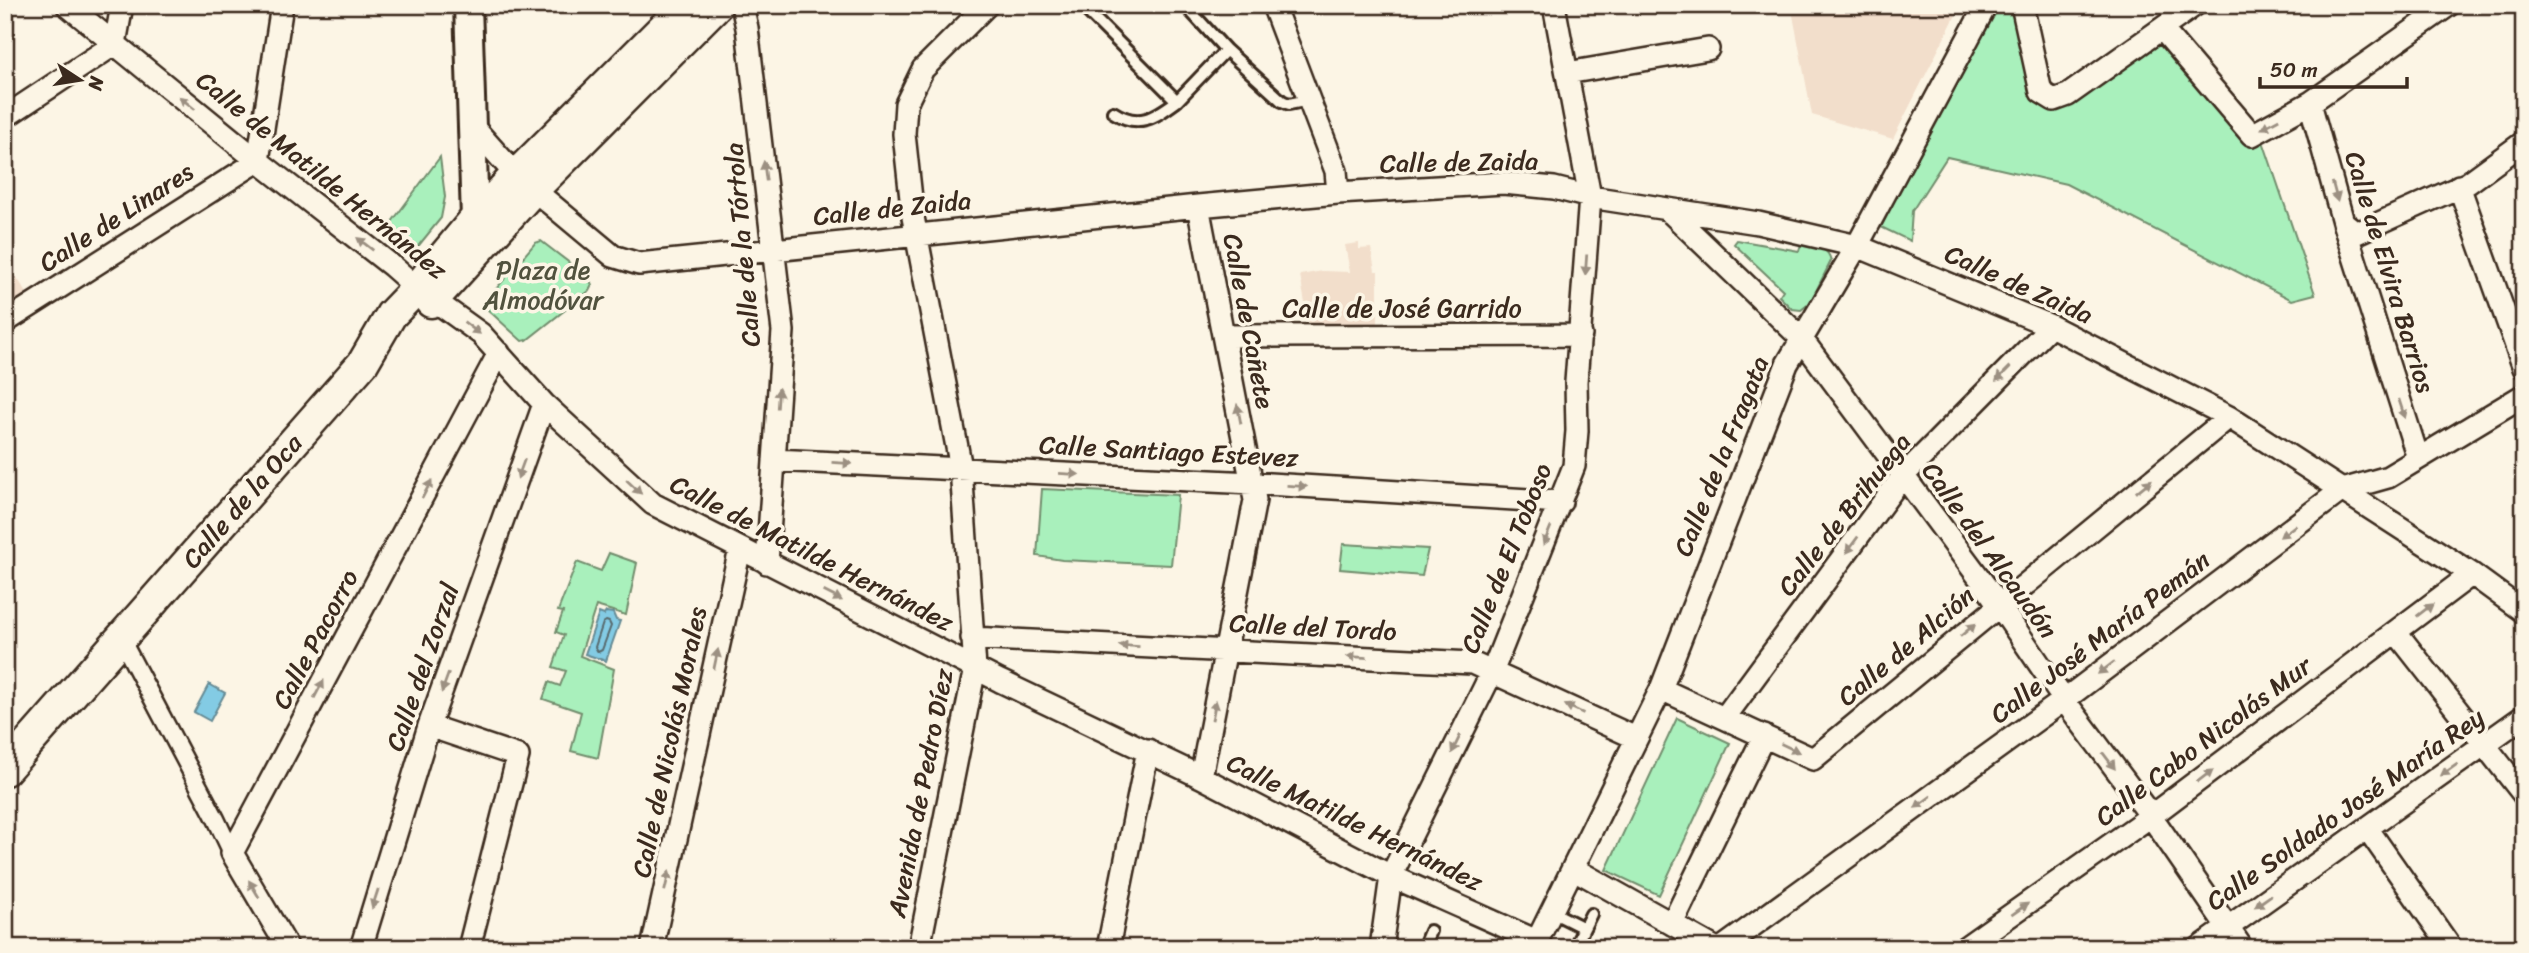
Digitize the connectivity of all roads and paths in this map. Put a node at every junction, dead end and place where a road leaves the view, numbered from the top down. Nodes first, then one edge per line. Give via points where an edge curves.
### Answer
1 (67, 5) edge
2 (122, 5) edge
3 (282, 5) edge
4 (468, 5) edge
5 (686, 5) edge
6 (717, 5) edge
7 (742, 5) edge
8 (987, 5) edge
9 (1081, 5) edge
10 (1185, 5) edge
11 (1273, 5) edge
12 (1554, 5) edge
13 (1986, 5) edge
14 (2022, 5) edge
15 (2195, 5) edge
16 (2449, 5) edge
17 (2162, 29) junction
18 (116, 44) junction
19 (1708, 49) dead end
20 (1226, 50) junction
21 (1567, 73) junction
22 (1309, 100) junction
23 (1177, 101) junction
24 (2310, 103) junction
25 (1113, 112) dead end
26 (5, 117) edge
27 (474, 128) junction
28 (2524, 142) edge
29 (258, 161) junction
30 (525, 182) junction
31 (2459, 186) junction
32 (1338, 193) junction
33 (1590, 197) junction
34 (1198, 206) junction
35 (1667, 209) junction
36 (475, 219) junction
37 (2343, 222) junction
38 (916, 234) junction
39 (1857, 246) junction
40 (774, 248) junction
41 (425, 294) junction
42 (5, 322) edge
43 (2051, 326) junction
44 (1581, 335) junction
45 (1224, 336) junction
46 (1801, 338) junction
47 (499, 354) junction
48 (2524, 368) edge
49 (2524, 395) edge
50 (544, 404) junction
51 (2229, 417) junction
52 (2418, 458) junction
53 (774, 460) junction
54 (961, 468) junction
55 (1902, 477) junction
56 (1252, 483) junction
57 (2342, 490) junction
58 (1562, 502) junction
59 (740, 549) junction
60 (767, 564) junction
61 (2472, 574) junction
62 (1999, 605) junction
63 (2524, 612) edge
64 (2396, 632) junction
65 (972, 638) junction
66 (121, 639) junction
67 (1226, 651) junction
68 (975, 668) junction
69 (1493, 670) junction
70 (1661, 689) junction
71 (2064, 700) junction
72 (2524, 716) edge
73 (1725, 718) junction
74 (429, 726) junction
75 (1764, 736) junction
76 (1636, 738) junction
77 (2486, 744) junction
78 (1148, 750) junction
79 (5, 770) edge
80 (1201, 777) junction
81 (2524, 795) edge
82 (2151, 816) junction
83 (2367, 828) junction
84 (232, 853) junction
85 (1574, 869) junction
86 (1391, 876) junction
87 (1552, 912) junction
88 (1591, 914) dead end
89 (1672, 924) junction
90 (2228, 926) junction
91 (1584, 928) junction
92 (1430, 931) dead end
93 (1537, 941) joint
94 (365, 944) edge
95 (2446, 946) edge
96 (288, 948) edge
97 (469, 948) edge
98 (652, 948) edge
99 (919, 948) edge
100 (1108, 948) edge
101 (1381, 948) edge
102 (1423, 948) edge
103 (1574, 948) edge
104 (1715, 948) edge
105 (1722, 948) edge
106 (1964, 948) edge
107 (2199, 948) edge
108 (2242, 948) edge

1 - 18 street, Calle de Matilde Hernández
2 - 18 street
3 - 29 street
4 - 27 street
5 - 30 main road
6 - 30 main road
40 -> 7 street, Calle de la Tórtola
8 - 38 street, Avenida de Pedro Díez via 923,69 906,104 904,134
9 - 23 lane
10 - 20 lane
11 - 22 street
12 - 21 street, Calle de El Toboso
13 - 39 street, Calle de la Fragata
14 - 17 street via 2041,92 2054,100 2068,95
15 - 17 street
16 - 24 street
24 -> 17 street via 2252,135
18 - 26 street
29 -> 18 street, Calle de Matilde Hernández
19 - 21 street
20 - 22 lane via 1282,102
20 - 23 lane
21 - 33 street, Calle de El Toboso
22 - 32 street via 1336,171
23 - 25 lane via 1140,121
24 -> 37 street, Calle de Elvira Barrios
27 - 30 street, Calle de Zaida
27 - 36 street
28 - 31 street
41 -> 29 street, Calle de Matilde Hernández
29 - 42 street, Calle de Linares
30 - 36 main road, Calle de la Oca
30 - 40 street, Calle de Zaida via 613,256 639,264
30 - 41 main road, Calle de la Oca
31 - 37 street via 2357,233
31 - 48 street
32 - 33 street, Calle de Zaida via 1503,183
32 - 34 street, Calle de Zaida
33 - 35 street, Calle de Zaida
33 -> 44 street, Calle de El Toboso
34 - 38 street, Calle de Zaida
34 - 45 street, Calle de Cañete
35 - 39 street, Calle de Zaida via 1758,223
35 - 46 street, Calle del Alcaudón
36 - 41 main road, Calle de la Oca
37 -> 52 street, Calle de Elvira Barrios
38 - 40 street, Calle de Zaida
38 - 54 street, Avenida de Pedro Díez
39 - 43 street, Calle de Zaida
39 - 46 street, Calle de la Fragata
53 -> 40 street, Calle de la Tórtola via 783,331
41 -> 47 street, Calle de Matilde Hernández via 481,334
41 - 66 main road, Calle de la Oca via 390,344 363,363
43 - 51 street, Calle de Zaida
43 -> 55 street, Calle de Brihuega
44 - 45 street, Calle de José Garrido
44 - 58 street, Calle de El Toboso via 1574,466
56 -> 45 street, Calle de Cañete
46 - 55 street, Calle del Alcaudón
46 - 70 street, Calle de la Fragata
47 - 50 street, Calle de Matilde Hernández
84 -> 47 street, Calle Pacorro
49 - 52 street, Calle José María Pemán
50 -> 59 street, Calle de Matilde Hernández via 653,504
50 -> 74 street, Calle del Zorzal
51 - 57 street, Calle de Zaida
62 -> 51 street, Calle de Alción
52 - 57 street, Calle José María Pemán via 2388,477
53 -> 54 street, Calle Santiago Estevez
53 - 60 street, Calle de la Tórtola
54 -> 56 street, Calle Santiago Estevez
54 - 65 street, Avenida de Pedro Díez
55 - 62 street, Calle del Alcaudón
55 -> 73 street, Calle de Brihuega
56 -> 58 street, Calle Santiago Estevez
56 - 67 street, Calle de Cañete via 1255,500
57 - 61 street, Calle de Zaida
57 -> 71 street, Calle José María Pemán
58 -> 69 street, Calle de El Toboso
59 - 60 street, Calle de Matilde Hernández
98 -> 59 street, Calle de Nicolás Morales
60 -> 68 street, Calle de Matilde Hernández
61 - 63 street, Calle de Zaida
64 -> 61 street, Calle Cabo Nicolás Mur
62 - 71 street, Calle del Alcaudón
75 -> 62 street, Calle de Alción via 1813,759
64 - 77 street
82 -> 64 street, Calle Cabo Nicolás Mur
67 -> 65 street, Calle del Tordo
65 - 68 street, Avenida de Pedro Díez
66 - 79 main road, Calle de la Oca
66 - 84 street
69 -> 67 street, Calle del Tordo via 1472,663
80 -> 67 street, Calle de Cañete
68 - 78 street, Calle de Matilde Hernández
68 - 99 street, Avenida de Pedro Díez
76 -> 69 street, Calle del Tordo
69 -> 86 street, Calle de El Toboso
70 - 73 street, Calle de Alción
70 - 76 street, Calle de la Fragata
71 -> 82 street, Calle del Alcaudón
71 -> 105 street, Calle José María Pemán
72 - 77 street, Calle Soldado José María Rey
73 - 75 street, Calle de Alción
74 -> 94 street, Calle del Zorzal
74 - 97 street via 518,756
75 - 89 street
76 - 85 street, Calle de la Fragata
77 - 81 street
77 -> 83 street, Calle Soldado José María Rey
78 - 80 street, Calle Matilde Hernández
78 - 100 street
80 - 86 street, Calle Matilde Hernández
82 - 90 street, Calle del Alcaudón
106 -> 82 street, Calle Cabo Nicolás Mur
83 -> 90 street, Calle Soldado José María Rey
83 - 95 street
96 -> 84 street
85 - 87 street, Calle de la Fragata
85 - 89 street
86 - 93 street, Calle Matilde Hernández
86 - 101 street, Calle de El Toboso
87 - 91 lane
87 - 93 street, Calle de la Fragata
88 - 91 lane
89 - 104 street
90 - 107 street, Calle Soldado José María Rey
90 - 108 street, Calle del Alcaudón
91 - 103 lane
92 - 102 lane

